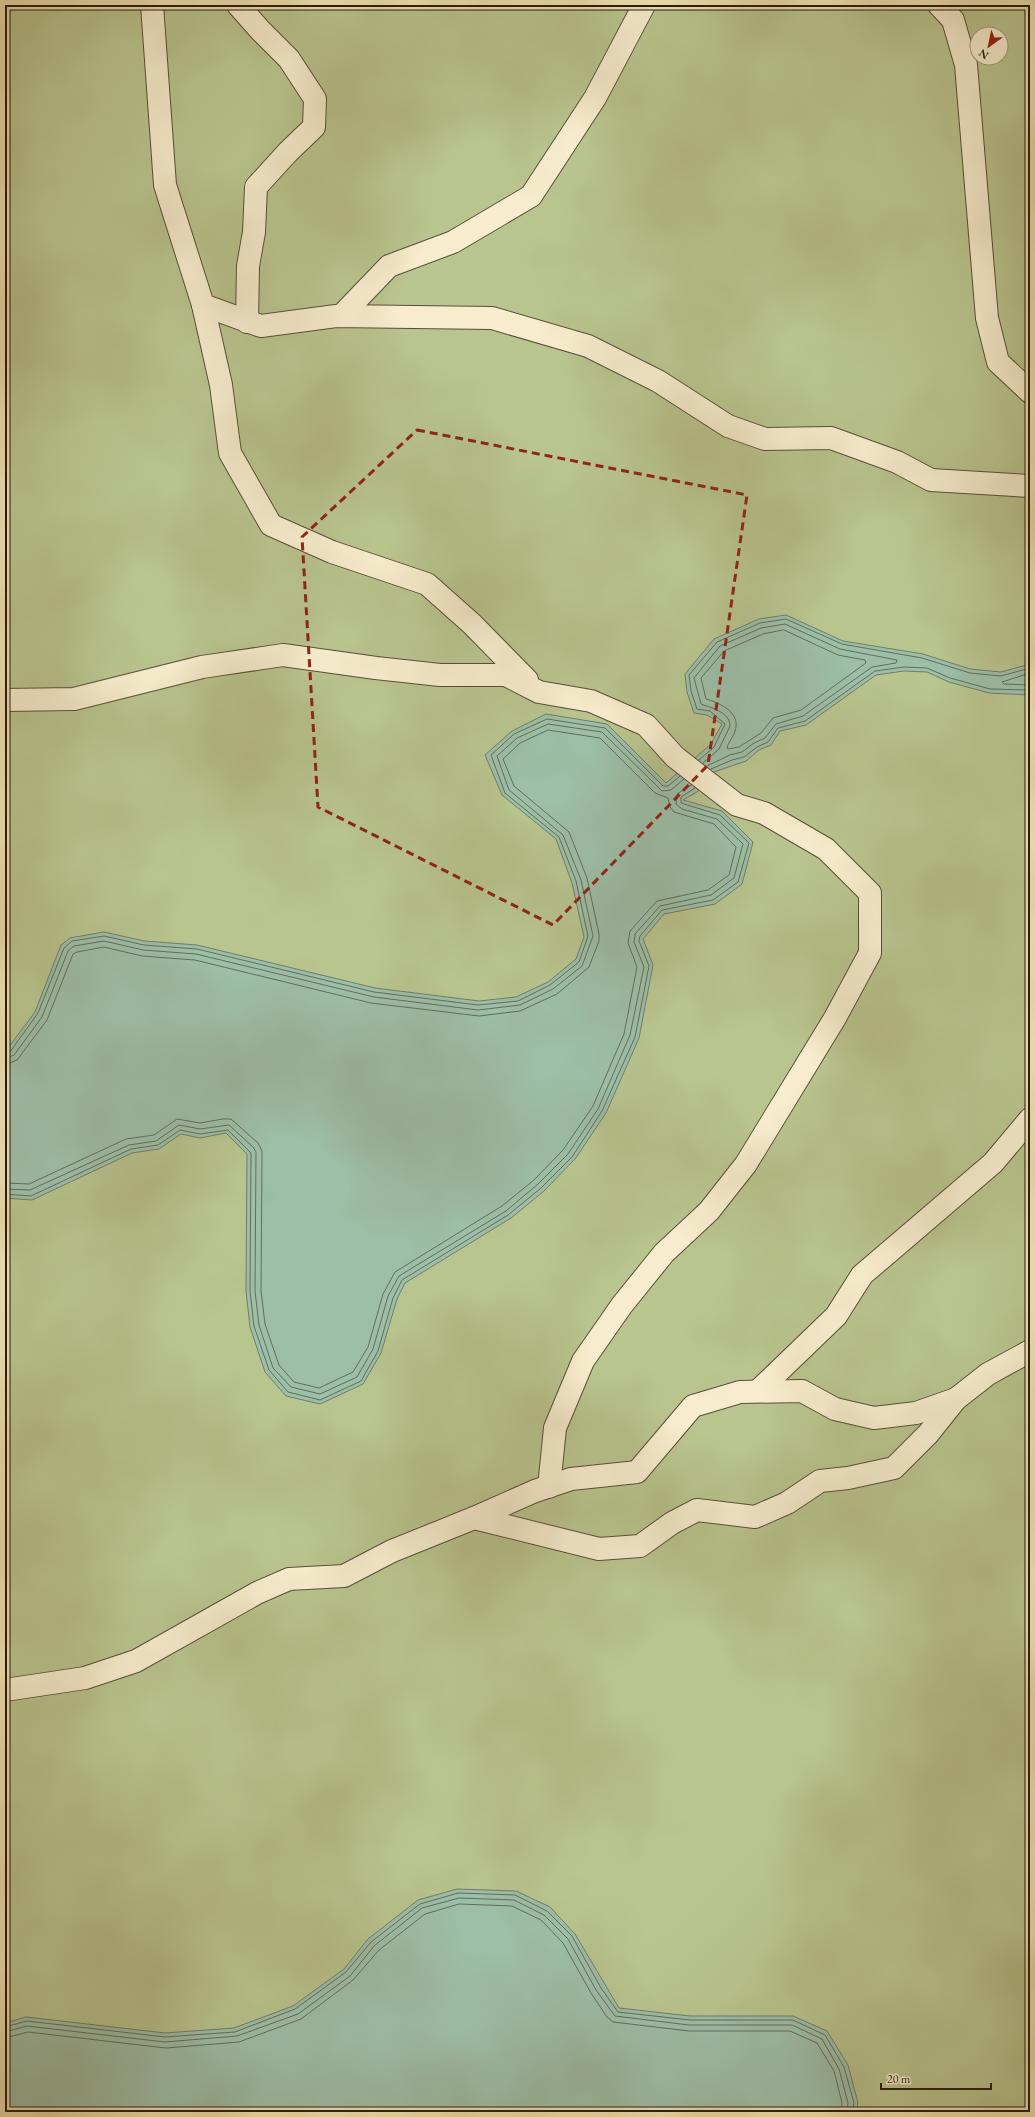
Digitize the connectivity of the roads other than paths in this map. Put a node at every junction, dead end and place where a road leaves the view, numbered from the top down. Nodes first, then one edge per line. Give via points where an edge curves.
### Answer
1 (152, 5) edge
2 (238, 5) edge
3 (644, 5) edge
4 (939, 5) edge
5 (203, 305) junction
6 (341, 316) junction
7 (247, 322) junction
8 (1030, 392) edge
9 (1030, 486) edge
10 (539, 692) junction
11 (5, 700) edge
12 (1030, 1120) edge
13 (1030, 1351) edge
14 (758, 1391) junction
15 (956, 1400) junction
16 (549, 1487) junction
17 (474, 1518) junction
18 (5, 1690) edge

1 - 5 lane via 164,185
2 - 7 lane via 289,59 314,99 314,127 256,187 254,232 248,266
3 - 6 lane via 595,98 531,196 453,242 389,266
4 - 8 lane via 953,20 966,65 987,318 998,362
5 - 7 lane
5 - 10 lane via 221,384 230,453 271,525 332,552 427,584 472,624
6 - 7 lane via 261,326
6 - 9 lane via 492,318 588,346 658,381 728,426 765,439 831,438 897,462 931,480
10 - 11 lane via 506,675 440,675 283,655 202,667 74,699
10 - 16 lane via 591,701 646,725 675,757 737,804 764,813 826,849 870,893 870,953 835,1018 746,1164 709,1211 664,1253 622,1305 583,1361 555,1428
12 - 14 lane via 993,1163 862,1275 836,1316
13 - 15 lane via 988,1374
14 - 15 lane via 802,1391 835,1408 874,1418 916,1413
14 - 16 lane via 740,1392 693,1406 637,1472 571,1479
15 - 17 lane via 928,1434 894,1468 820,1481 787,1503 755,1517 697,1510 672,1523 640,1546 599,1549
16 - 17 lane
17 - 18 lane via 392,1551 344,1576 289,1579 251,1596 136,1661 85,1678

